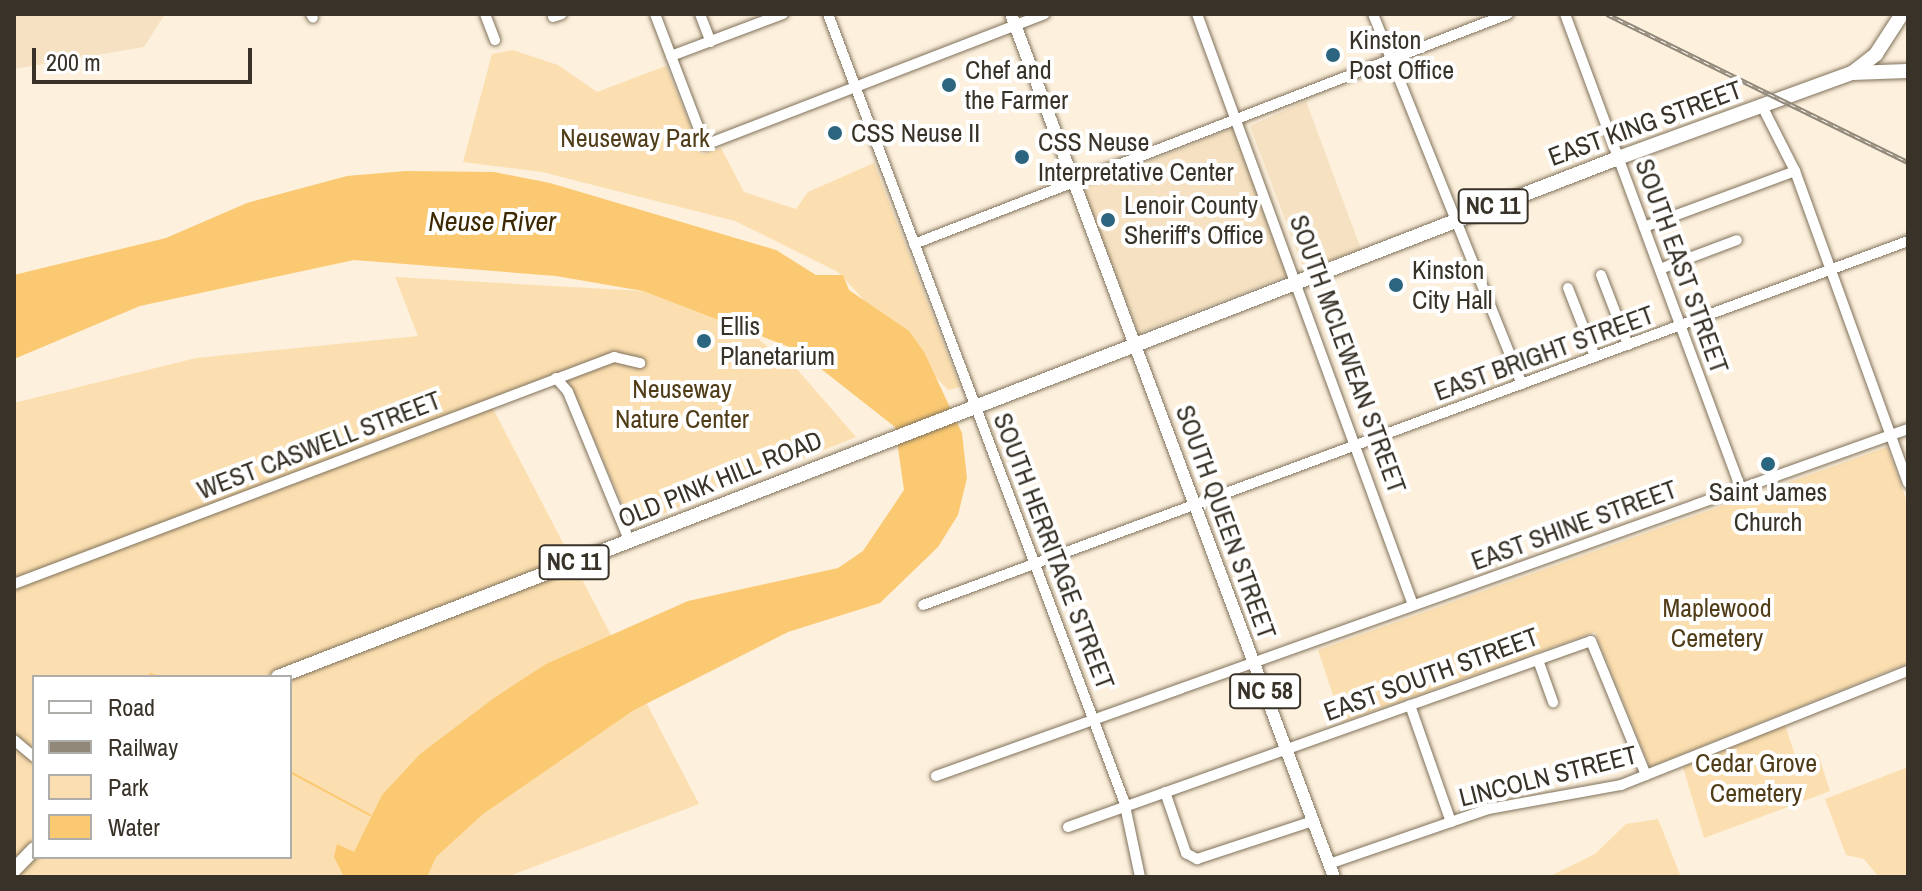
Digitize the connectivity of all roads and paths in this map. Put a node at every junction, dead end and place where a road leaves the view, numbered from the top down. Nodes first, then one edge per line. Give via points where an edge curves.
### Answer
1 (485, 14) edge
2 (655, 14) edge
3 (700, 14) edge
4 (783, 14) edge
5 (828, 14) edge
6 (1045, 14) edge
7 (1197, 14) edge
8 (1373, 14) edge
9 (1508, 14) edge
10 (1565, 14) edge
11 (1013, 20) edge
12 (1900, 23) edge
13 (495, 40) dead end
14 (711, 42) junction
15 (671, 56) junction
16 (1391, 59) junction
17 (1907, 71) edge
18 (1852, 73) junction
19 (855, 88) junction
20 (1762, 106) junction
21 (1239, 118) junction
22 (1618, 158) junction
23 (1795, 171) junction
24 (1075, 183) junction
25 (1457, 220) junction
26 (1644, 227) junction
27 (1737, 240) dead end
28 (1908, 241) edge
29 (914, 244) junction
30 (1660, 269) junction
31 (1832, 270) junction
32 (1601, 275) dead end
33 (1299, 281) junction
34 (1568, 288) dead end
35 (1681, 326) junction
36 (1136, 344) junction
37 (1628, 345) junction
38 (1595, 357) junction
39 (640, 363) dead end
40 (556, 378) junction
41 (1522, 384) junction
42 (971, 406) junction
43 (1908, 429) edge
44 (1892, 435) junction
45 (1358, 446) junction
46 (1908, 483) edge
47 (1741, 489) junction
48 (1196, 504) junction
49 (629, 540) junction
50 (1035, 563) junction
51 (14, 584) edge
52 (923, 605) dead end
53 (1413, 605) junction
54 (1538, 660) junction
55 (1254, 662) junction
56 (1908, 671) edge
57 (283, 675) edge
58 (1553, 702) dead end
59 (1410, 705) junction
60 (1094, 719) junction
61 (14, 740) edge
62 (1287, 749) junction
63 (32, 755) edge
64 (1646, 775) junction
65 (936, 776) dead end
66 (1165, 792) junction
67 (1125, 806) junction
68 (1313, 821) junction
69 (1451, 822) junction
70 (1068, 827) dead end
71 (32, 851) edge
72 (1329, 864) junction
73 (14, 870) edge
74 (1140, 877) edge
75 (1334, 877) edge

1 - 13 street
2 - 15 street
3 - 14 street
4 - 14 street
5 - 19 street, SOUTH HERRITAGE STREET
6 - 11 street
7 - 21 street, SOUTH MCLEWEAN STREET
8 - 16 street
9 - 16 street
10 - 22 street, SOUTH EAST STREET
11 - 19 street
11 - 24 main road, NC 58
12 - 17 highway via 1890,55
12 - 18 highway, NC 11
14 - 15 street
15 - 19 street via 705,145
16 - 21 street
16 - 25 street
17 - 18 highway, EAST KING STREET / NC 11
18 - 20 highway, EAST KING STREET / NC 11
19 - 29 street, SOUTH HERRITAGE STREET
20 - 22 highway, EAST KING STREET / NC 11
20 - 23 street
21 - 24 street
21 - 33 street, SOUTH MCLEWEAN STREET
22 - 25 highway, EAST KING STREET / NC 11
22 - 26 street, SOUTH EAST STREET
23 - 26 street
23 - 31 street
24 - 29 street
24 - 36 main road, SOUTH QUEEN STREET / NC 58
25 - 33 highway, EAST KING STREET / NC 11
25 - 41 street
26 - 30 street, SOUTH EAST STREET
27 - 30 street
28 - 31 street, EAST BRIGHT STREET
29 - 42 street, SOUTH HERRITAGE STREET
30 - 35 street, SOUTH EAST STREET
31 - 35 street, EAST BRIGHT STREET
31 - 44 street
32 - 37 street
33 - 36 highway, EAST KING STREET / NC 11
33 - 45 street, SOUTH MCLEWEAN STREET
34 - 38 street
35 - 37 street, EAST BRIGHT STREET
35 - 47 street, SOUTH EAST STREET
36 - 42 highway, OLD PINK HILL ROAD / NC 11
36 - 48 main road, SOUTH QUEEN STREET / NC 58
37 - 38 street, EAST BRIGHT STREET
38 - 41 street, EAST BRIGHT STREET
39 - 40 street, WEST CASWELL STREET via 614,357
40 - 49 street via 568,392
40 - 51 street, WEST CASWELL STREET
41 - 45 street, EAST BRIGHT STREET
42 - 49 highway, OLD PINK HILL ROAD / NC 11
42 - 50 street, SOUTH HERRITAGE STREET
43 - 44 street, EAST SHINE STREET
44 - 46 street
44 - 47 street, EAST SHINE STREET
45 - 48 street, EAST BRIGHT STREET
45 - 53 street, SOUTH MCLEWEAN STREET
47 - 53 street, EAST SHINE STREET
48 - 50 street, EAST BRIGHT STREET
48 - 55 main road, SOUTH QUEEN STREET / NC 58
49 - 57 highway, OLD PINK HILL ROAD / NC 11
50 - 52 street, EAST BRIGHT STREET
50 - 60 street, SOUTH HERRITAGE STREET
53 - 55 street, EAST SHINE STREET
54 - 58 street
54 - 59 street, EAST SOUTH STREET
54 - 64 street, EAST SOUTH STREET via 1591,641
55 - 60 street, EAST SHINE STREET
55 - 62 main road, SOUTH QUEEN STREET / NC 58
56 - 64 street, LINCOLN STREET
59 - 62 street, EAST SOUTH STREET
59 - 69 street
60 - 65 street, EAST SHINE STREET
60 - 67 street, SOUTH HERRITAGE STREET
61 - 63 street
62 - 66 street, EAST SOUTH STREET
62 - 68 main road, SOUTH QUEEN STREET / NC 58
64 - 69 street, LINCOLN STREET
66 - 67 street, EAST SOUTH STREET
66 - 68 street via 1186,853 1197,859
67 - 70 street, EAST SOUTH STREET
67 - 74 street, SOUTH HERRITAGE STREET
68 - 72 main road, SOUTH QUEEN STREET / NC 58
69 - 72 street, LINCOLN STREET
71 - 73 highway
72 - 75 main road, SOUTH QUEEN STREET / NC 58

